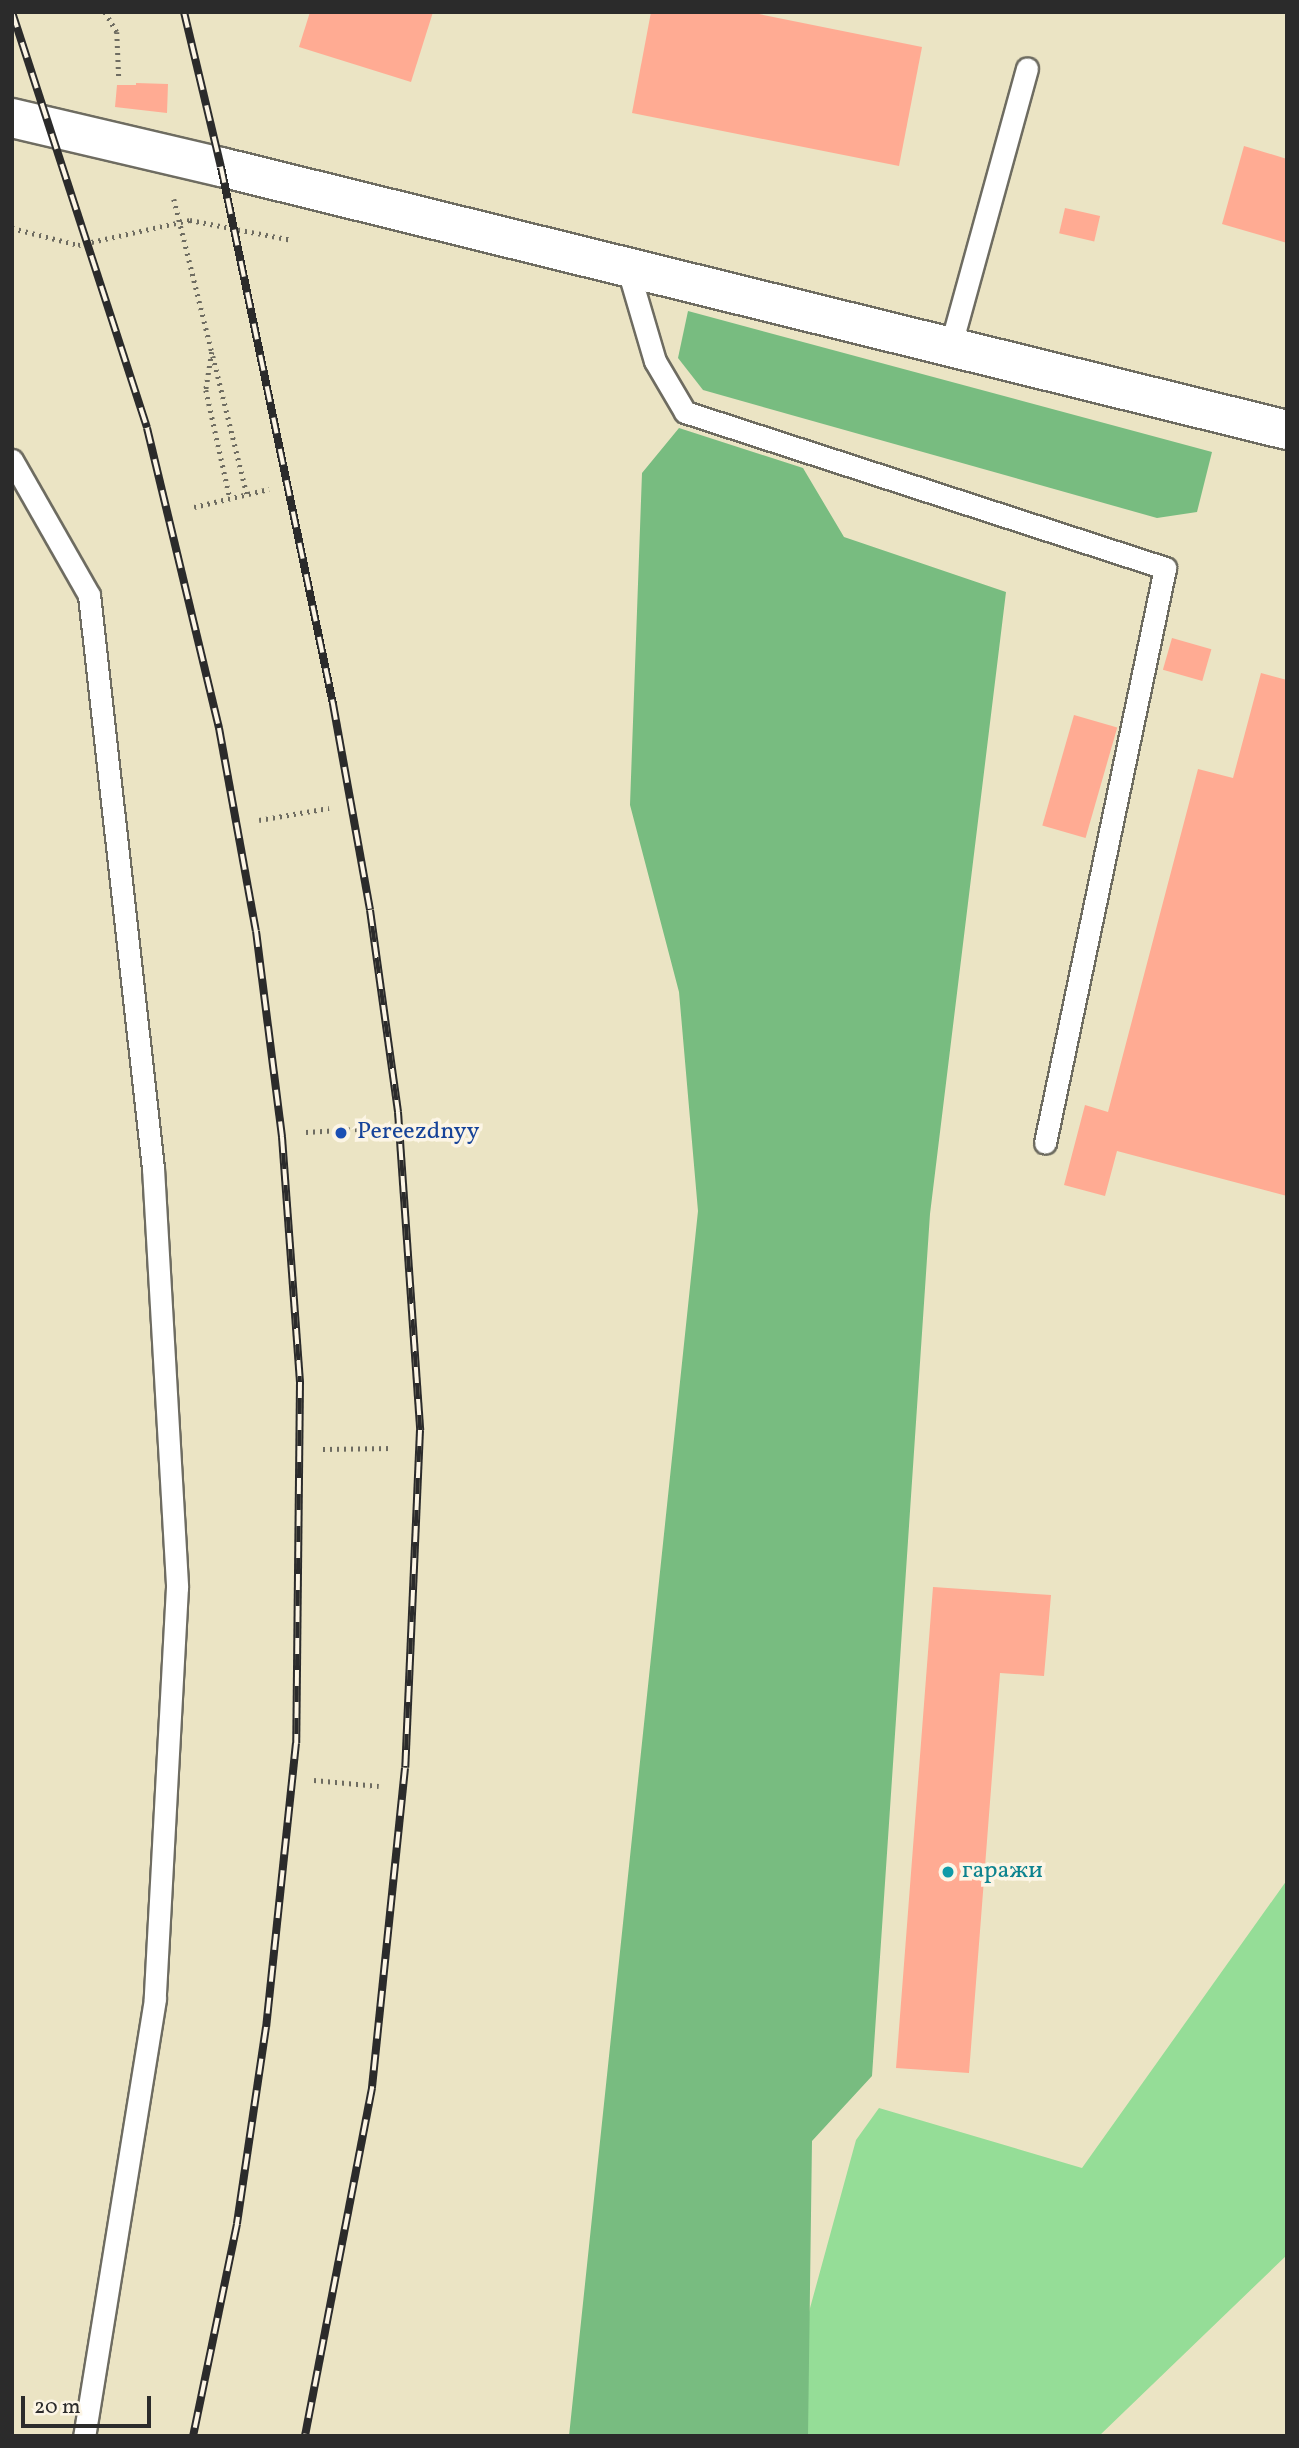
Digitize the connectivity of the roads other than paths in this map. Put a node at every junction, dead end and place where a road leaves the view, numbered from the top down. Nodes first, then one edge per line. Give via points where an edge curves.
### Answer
1 (1027, 68) dead end
2 (12, 118) edge
3 (627, 266) junction
4 (950, 348) junction
5 (1287, 430) edge
6 (12, 460) edge
7 (1045, 1143) dead end
8 (84, 2436) edge

1 - 4 lane
2 - 3 street
3 - 4 street
3 - 7 lane via 655,361 685,412 1165,568
4 - 5 street
6 - 8 lane via 89,596 153,1168 177,1587 155,1999

